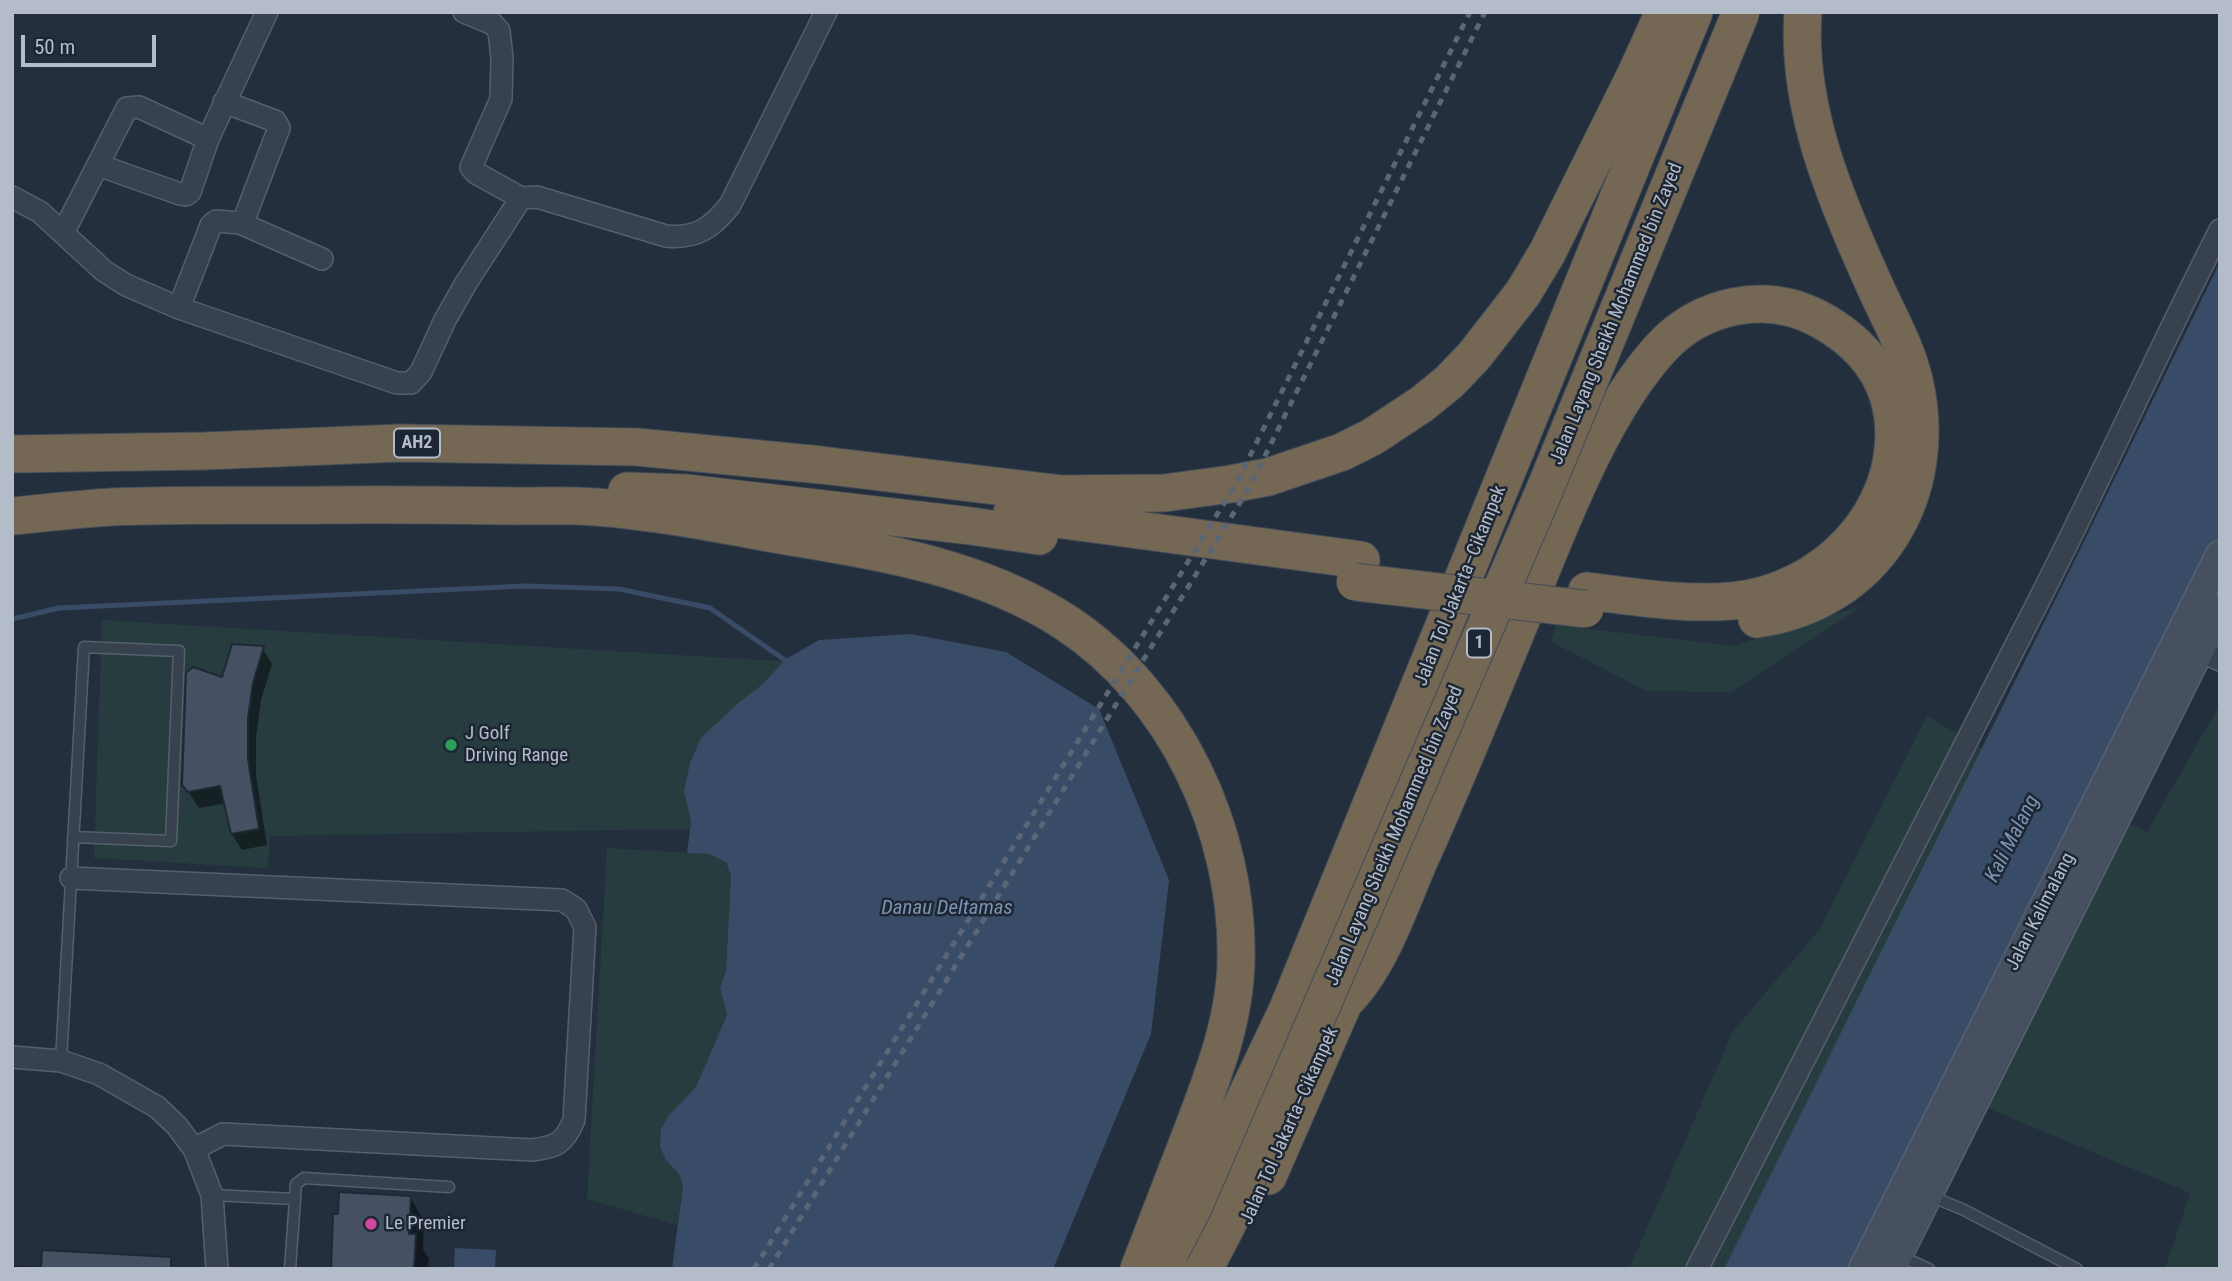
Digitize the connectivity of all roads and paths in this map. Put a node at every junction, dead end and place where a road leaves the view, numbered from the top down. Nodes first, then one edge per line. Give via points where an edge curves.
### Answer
1 (267, 12) edge
2 (464, 12) edge
3 (826, 12) edge
4 (1664, 12) edge
5 (1694, 12) edge
6 (1720, 12) edge
7 (1741, 12) edge
8 (1756, 12) edge
9 (1803, 12) edge
10 (225, 102) junction
11 (208, 139) junction
12 (98, 164) junction
13 (12, 197) edge
14 (521, 198) junction
15 (240, 223) junction
16 (2220, 229) edge
17 (63, 233) junction
18 (322, 258) dead end
19 (179, 308) junction
20 (12, 454) edge
21 (12, 472) edge
22 (821, 474) junction
23 (12, 496) edge
24 (12, 516) edge
25 (2220, 555) edge
26 (1358, 571) junction
27 (1586, 600) junction
28 (2220, 609) edge
29 (2198, 651) edge
30 (73, 837) junction
31 (71, 878) junction
32 (1345, 1002) junction
33 (12, 1057) edge
34 (61, 1061) junction
35 (194, 1149) junction
36 (449, 1186) dead end
37 (1916, 1190) junction
38 (212, 1195) junction
39 (295, 1199) junction
40 (1882, 1259) edge
41 (217, 1269) edge
42 (290, 1269) edge
43 (1139, 1269) edge
44 (1164, 1269) edge
45 (1188, 1269) edge
46 (1204, 1269) edge
47 (1225, 1269) edge
48 (1697, 1269) edge
49 (1929, 1269) edge
50 (2077, 1269) edge

1 - 10 street
2 - 14 street via 499,31 502,58 501,99 471,167
3 - 14 street via 730,205 704,232 666,236 537,197
4 - 22 highway via 1570,211 1499,326 1449,382 1422,404 1342,453 1268,477 1164,493 1062,494
5 - 44 highway, Jalan Tol Jakarta–Cikampek / 1 via 1287,1011
6 - 45 highway, Jalan Layang Sheikh Mohammed bin Zayed / 1 via 1626,253 1312,1004
7 - 46 highway, Jalan Layang Sheikh Mohammed bin Zayed / 1, bridge via 1469,667
8 - 32 highway, Jalan Tol Jakarta–Cikampek / 1
9 - 27 highway via 1803,69 1815,130 1852,234 1914,380 1919,451 1906,508 1863,569 1829,596 1788,613 1691,620 1646,617
10 - 11 street
10 - 15 street via 279,125
11 - 12 street via 132,106 125,110
11 - 12 street via 186,195
12 - 17 street
13 - 17 street via 40,212
14 - 19 street via 466,283 411,383 397,383
15 - 18 street
15 - 19 street via 216,221 211,225
16 - 48 street via 2077,524
17 - 19 street via 104,271
20 - 22 highway, AH2 via 414,443 636,447
21 - 22 highway, AH2 via 97,465 392,459
22 - 26 highway via 1020,514
23 - 26 highway, AH2 via 201,482 686,493
24 - 43 highway via 110,507 596,507 897,555 1009,591 1064,622 1135,683 1172,735 1199,784 1221,840 1232,898 1236,961 1223,1042
25 - 29 main road, Jalan Kalimalang
26 - 27 highway
27 - 32 highway via 1707,602 1760,597 1785,589 1833,559 1864,527 1891,462 1894,421 1890,398 1882,378 1855,343 1811,315 1759,303 1719,309 1696,320 1648,364 1613,417 1571,497 1454,783 1383,942
28 - 29 main road, Jalan Kalimalang
29 - 37 main road, Jalan Kalimalang
30 - 30 lane via 84,647 179,651 171,841
30 - 31 lane
31 - 34 lane
31 - 35 street via 562,900 576,909 585,927 574,1120 567,1136 553,1147 532,1150 223,1134
32 - 47 highway, Jalan Tol Jakarta–Cikampek / 1
33 - 34 street
34 - 35 street via 99,1074 157,1107
35 - 38 street
36 - 39 lane via 304,1178 296,1184
37 - 40 main road, Jalan Kalimalang
37 - 50 lane
38 - 39 lane
38 - 41 street
39 - 42 lane
40 - 49 lane

